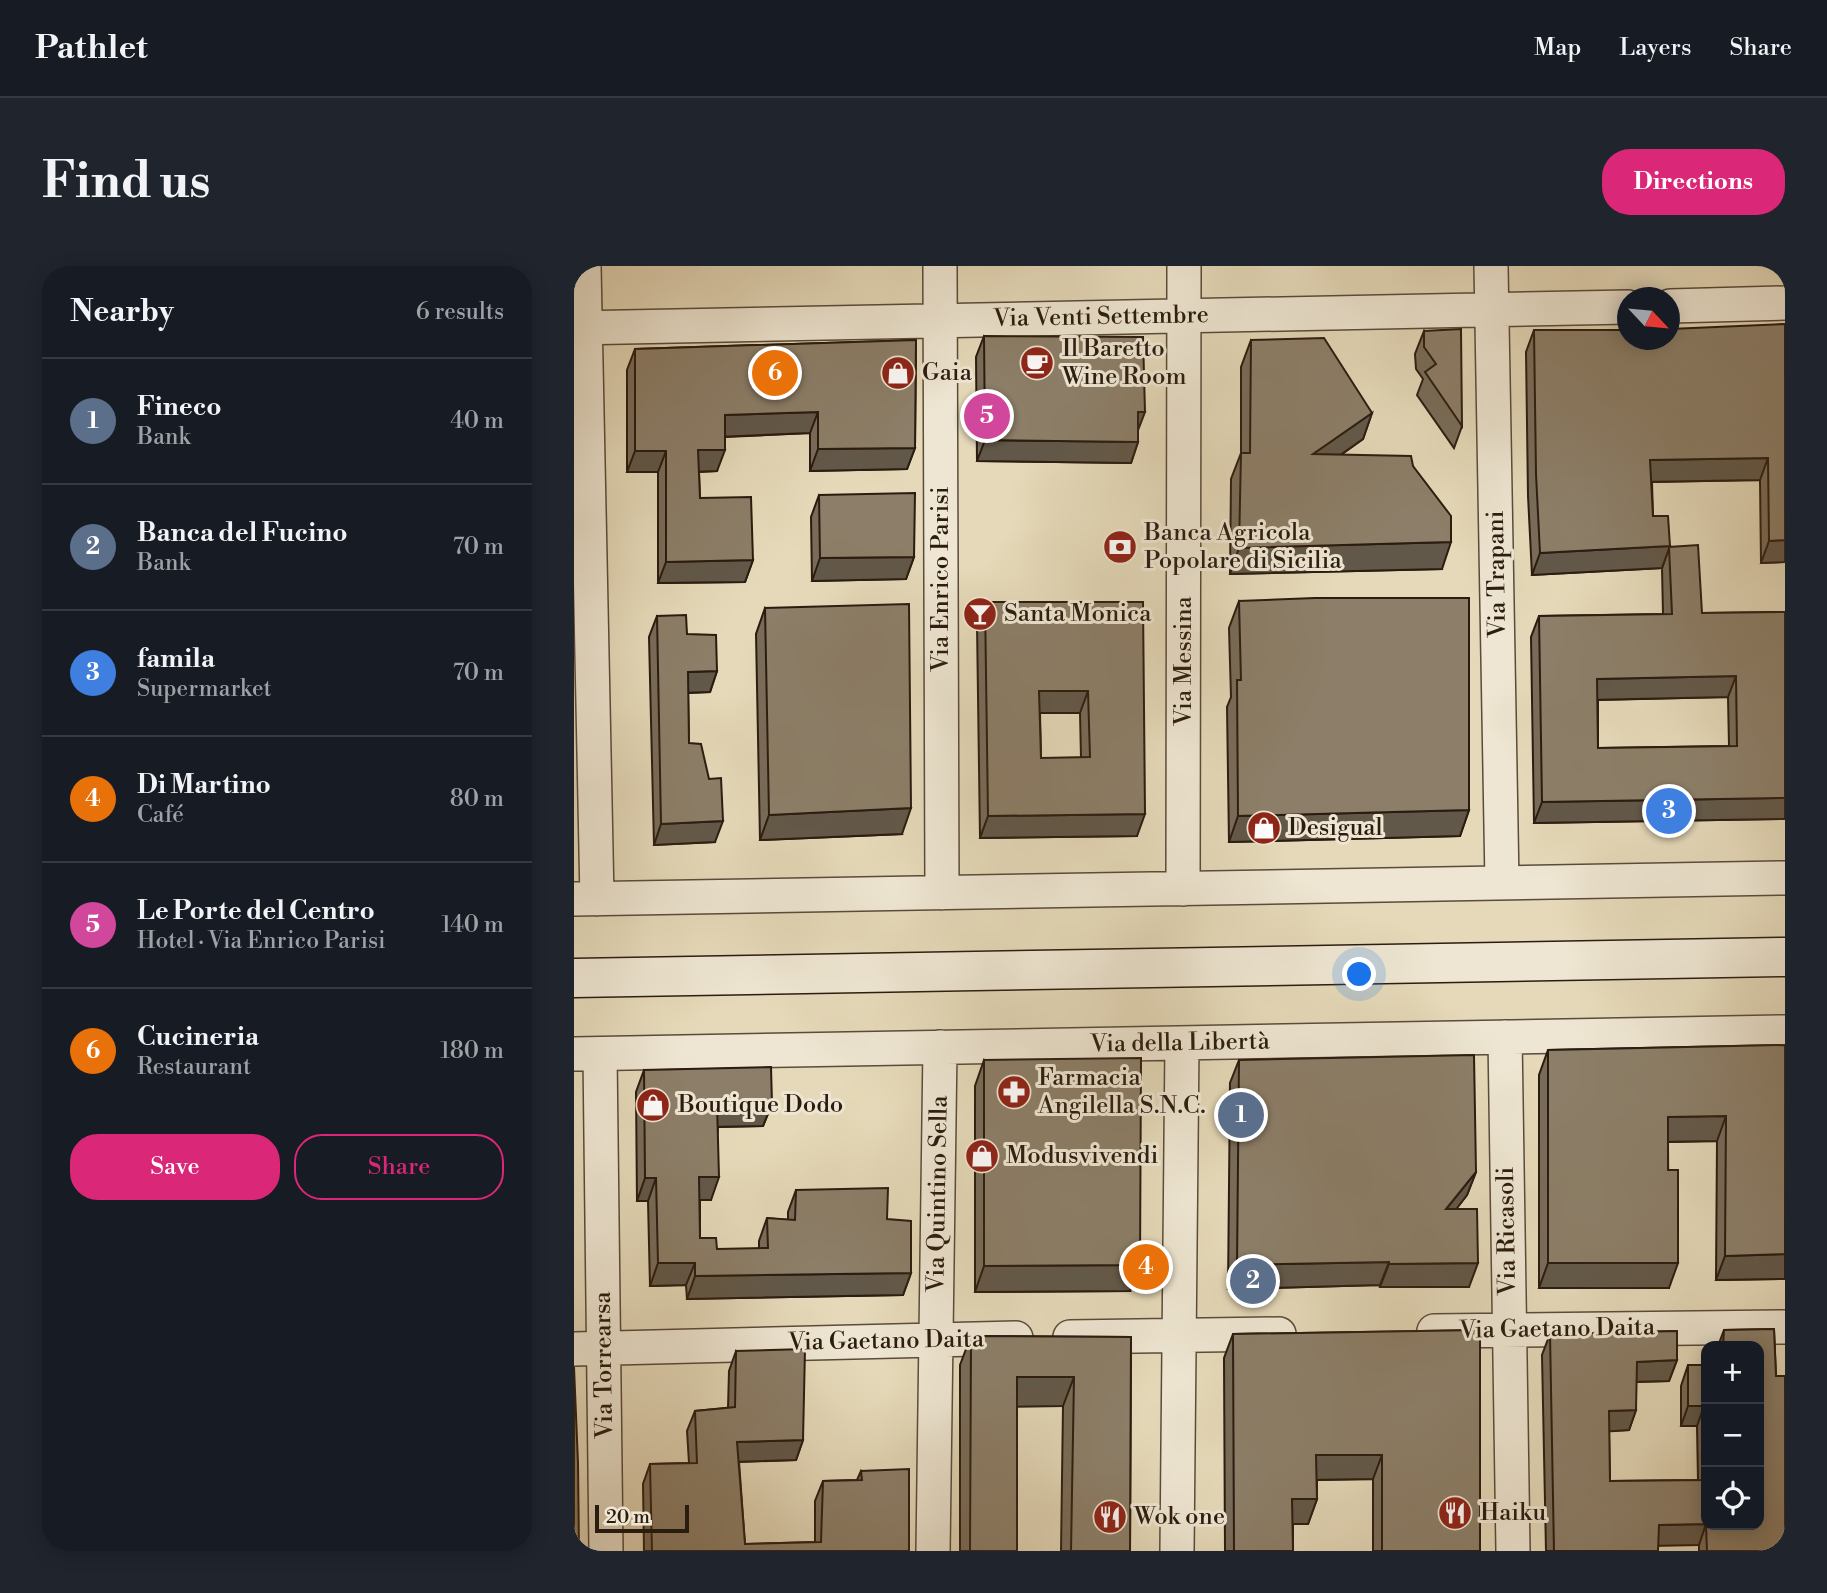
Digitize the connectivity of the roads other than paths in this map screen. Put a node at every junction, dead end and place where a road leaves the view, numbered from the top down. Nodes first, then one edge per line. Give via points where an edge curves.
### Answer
1 (584, 266) edge
2 (940, 266) edge
3 (1184, 266) edge
4 (1491, 266) edge
5 (1785, 303) edge
6 (1680, 306) edge
7 (1617, 307) edge
8 (1492, 309) junction
9 (1185, 316) junction
10 (940, 320) junction
11 (580, 327) edge
12 (1785, 878) edge
13 (1502, 883) junction
14 (1183, 889) junction
15 (942, 893) junction
16 (585, 899) edge
17 (1785, 957) edge
18 (574, 978) edge
19 (1785, 1032) edge
20 (1505, 1037) junction
21 (1182, 1043) junction
22 (940, 1047) junction
23 (587, 1054) edge
24 (1785, 1326) edge
25 (1508, 1330) junction
26 (1399, 1332) edge
27 (1304, 1334) edge
28 (1181, 1336) junction
29 (936, 1340) junction
30 (589, 1348) edge
31 (606, 1551) edge
32 (933, 1551) edge
33 (1177, 1551) edge
34 (1513, 1551) edge

1 - 11 street
2 - 10 street, Via Enrico Parisi
3 - 9 street, Via Messina
4 - 8 street, Via Trapani
5 - 6 street
7 - 8 street, Via Venti Settembre
8 - 9 street, Via Venti Settembre
8 - 13 street, Via Trapani
9 - 10 street, Via Venti Settembre
9 - 14 street, Via Messina
10 - 11 street, Via Venti Settembre
10 - 15 street, Via Enrico Parisi
11 - 16 street
12 - 13 street
13 - 14 street
14 - 15 street
15 - 16 street
17 - 18 street
19 - 20 street, Via della Libertà
20 - 21 street, Via della Libertà
20 - 25 street, Via Ricasoli
21 - 22 street, Via della Libertà
21 - 28 street
22 - 23 street, Via della Libertà
22 - 29 street, Via Quintino Sella
23 - 30 street, Via Torrearsa
24 - 25 street, Via Gaetano Daita
25 - 26 street, Via Gaetano Daita
25 - 34 street, Via Ricasoli
27 - 28 street, Via Gaetano Daita
28 - 29 street, Via Gaetano Daita
28 - 33 street
29 - 30 street, Via Gaetano Daita
29 - 32 street, Via Quintino Sella
30 - 31 street, Via Torrearsa

